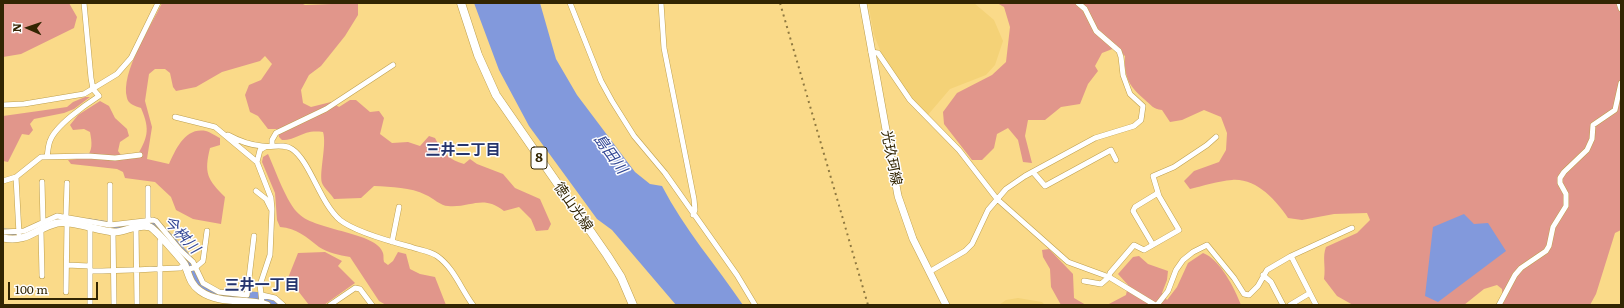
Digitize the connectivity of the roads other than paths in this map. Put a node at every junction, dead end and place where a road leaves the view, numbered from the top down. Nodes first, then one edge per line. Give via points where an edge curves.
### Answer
1 (84, 3) edge
2 (158, 3) edge
3 (461, 3) edge
4 (570, 3) edge
5 (661, 3) edge
6 (863, 3) edge
7 (1078, 3) edge
8 (1618, 3) edge
9 (1621, 9) edge
10 (871, 52) junction
11 (393, 65) dead end
12 (1621, 83) edge
13 (93, 89) junction
14 (3, 105) edge
15 (175, 117) dead end
16 (228, 136) junction
17 (1216, 137) dead end
18 (272, 146) junction
19 (265, 147) junction
20 (140, 155) dead end
21 (47, 157) junction
22 (1116, 160) dead end
23 (257, 162) junction
24 (1033, 172) junction
25 (16, 177) junction
26 (3, 181) edge
27 (42, 182) dead end
28 (67, 183) dead end
29 (110, 184) dead end
30 (148, 188) dead end
31 (256, 191) dead end
32 (1158, 192) junction
33 (997, 199) junction
34 (399, 207) dead end
35 (272, 209) junction
36 (693, 215) junction
37 (67, 220) junction
38 (43, 222) junction
39 (148, 223) junction
40 (136, 227) junction
41 (90, 228) junction
42 (112, 228) junction
43 (1352, 228) dead end
44 (41, 231) junction
45 (207, 231) dead end
46 (3, 232) edge
47 (19, 236) junction
48 (254, 236) dead end
49 (3, 238) edge
50 (162, 238) junction
51 (392, 242) junction
52 (1153, 245) junction
53 (1291, 256) junction
54 (67, 265) junction
55 (185, 267) junction
56 (196, 267) junction
57 (90, 268) junction
58 (160, 268) junction
59 (137, 270) junction
60 (113, 271) junction
61 (929, 272) junction
62 (1263, 275) junction
63 (42, 276) dead end
64 (1109, 276) junction
65 (1084, 281) dead end
66 (248, 284) junction
67 (260, 285) junction
68 (66, 292) dead end
69 (1310, 293) junction
70 (262, 295) junction
71 (264, 304) edge
72 (90, 305) edge
73 (114, 305) edge
74 (137, 305) edge
75 (160, 305) edge
76 (283, 305) edge
77 (330, 305) edge
78 (372, 305) edge
79 (473, 305) edge
80 (633, 305) edge
81 (755, 305) edge
82 (946, 305) edge
83 (1156, 305) edge
84 (1283, 305) edge
85 (1290, 305) edge
86 (1316, 305) edge
87 (1499, 305) edge

1 - 13 street
2 - 13 street via 124,69
3 - 80 main road, 徳山光線 / 8 via 478,55 496,95 607,255
4 - 36 street via 598,75 612,101 634,136 665,173
5 - 36 street via 664,48 694,199
6 - 10 main road, 光玖珂線
7 - 24 street via 1085,9 1096,31 1118,51 1130,94 1142,106 1141,120 1134,126 1095,138
8 - 9 street
10 - 33 street via 878,53 910,100 959,150
10 - 61 main road, 光玖珂線 via 898,196 906,223
11 - 18 street via 326,110 276,133
12 - 87 street via 1615,110 1593,125 1592,139 1587,150 1560,178 1566,194 1566,206 1553,227 1546,251 1521,268
13 - 14 street via 70,98
13 - 21 street via 98,96 75,113 55,133 50,140
15 - 16 street via 215,127
16 - 19 street
16 - 23 street
17 - 32 street via 1174,166 1156,173 1153,176
18 - 19 street
18 - 51 street via 292,149 302,159 338,219
19 - 23 street via 260,150
20 - 21 street via 116,158
21 - 25 street via 35,160
22 - 24 street via 1111,150 1045,186
23 - 35 street via 271,198
24 - 33 street via 1006,189
25 - 26 street
25 - 47 street
27 - 38 street
28 - 37 street
29 - 42 street
30 - 39 street
31 - 35 street via 266,199
32 - 52 street via 1133,211
32 - 52 street via 1179,230
33 - 61 street via 988,210 972,244 965,251
33 - 64 street via 1068,262
34 - 51 street
35 - 67 street via 270,255
36 - 81 street via 737,275
37 - 38 street via 57,216
37 - 41 main road
37 - 42 street
37 - 44 main road
37 - 54 street
38 - 47 street
39 - 40 main road
39 - 42 street
39 - 50 main road
39 - 56 street via 156,221
40 - 42 main road
40 - 59 street
41 - 42 main road
41 - 57 street
42 - 60 street
43 - 53 street
44 - 47 main road
44 - 63 street
45 - 56 street via 203,261
46 - 47 street
47 - 49 main road
48 - 66 street
50 - 55 main road
50 - 58 street
51 - 79 street via 436,256 450,269
52 - 64 street via 1144,250 1134,245
53 - 62 street via 1266,270
53 - 69 street
54 - 57 street
54 - 68 street
55 - 56 street
55 - 58 street
55 - 71 main road via 192,283 204,294 222,300
56 - 66 street via 202,283 219,292 247,295
57 - 60 street
57 - 72 street
58 - 59 street
58 - 75 street
59 - 60 street
59 - 74 street
60 - 73 street
61 - 82 main road, 光玖珂線
62 - 83 street via 1258,286 1249,295 1244,294 1207,245 1183,260 1168,291
62 - 84 street
64 - 65 street via 1101,284
64 - 83 street
66 - 67 street
67 - 70 street
69 - 85 street
69 - 86 street
70 - 71 street
70 - 76 street via 275,298
77 - 78 street via 355,288 360,289

